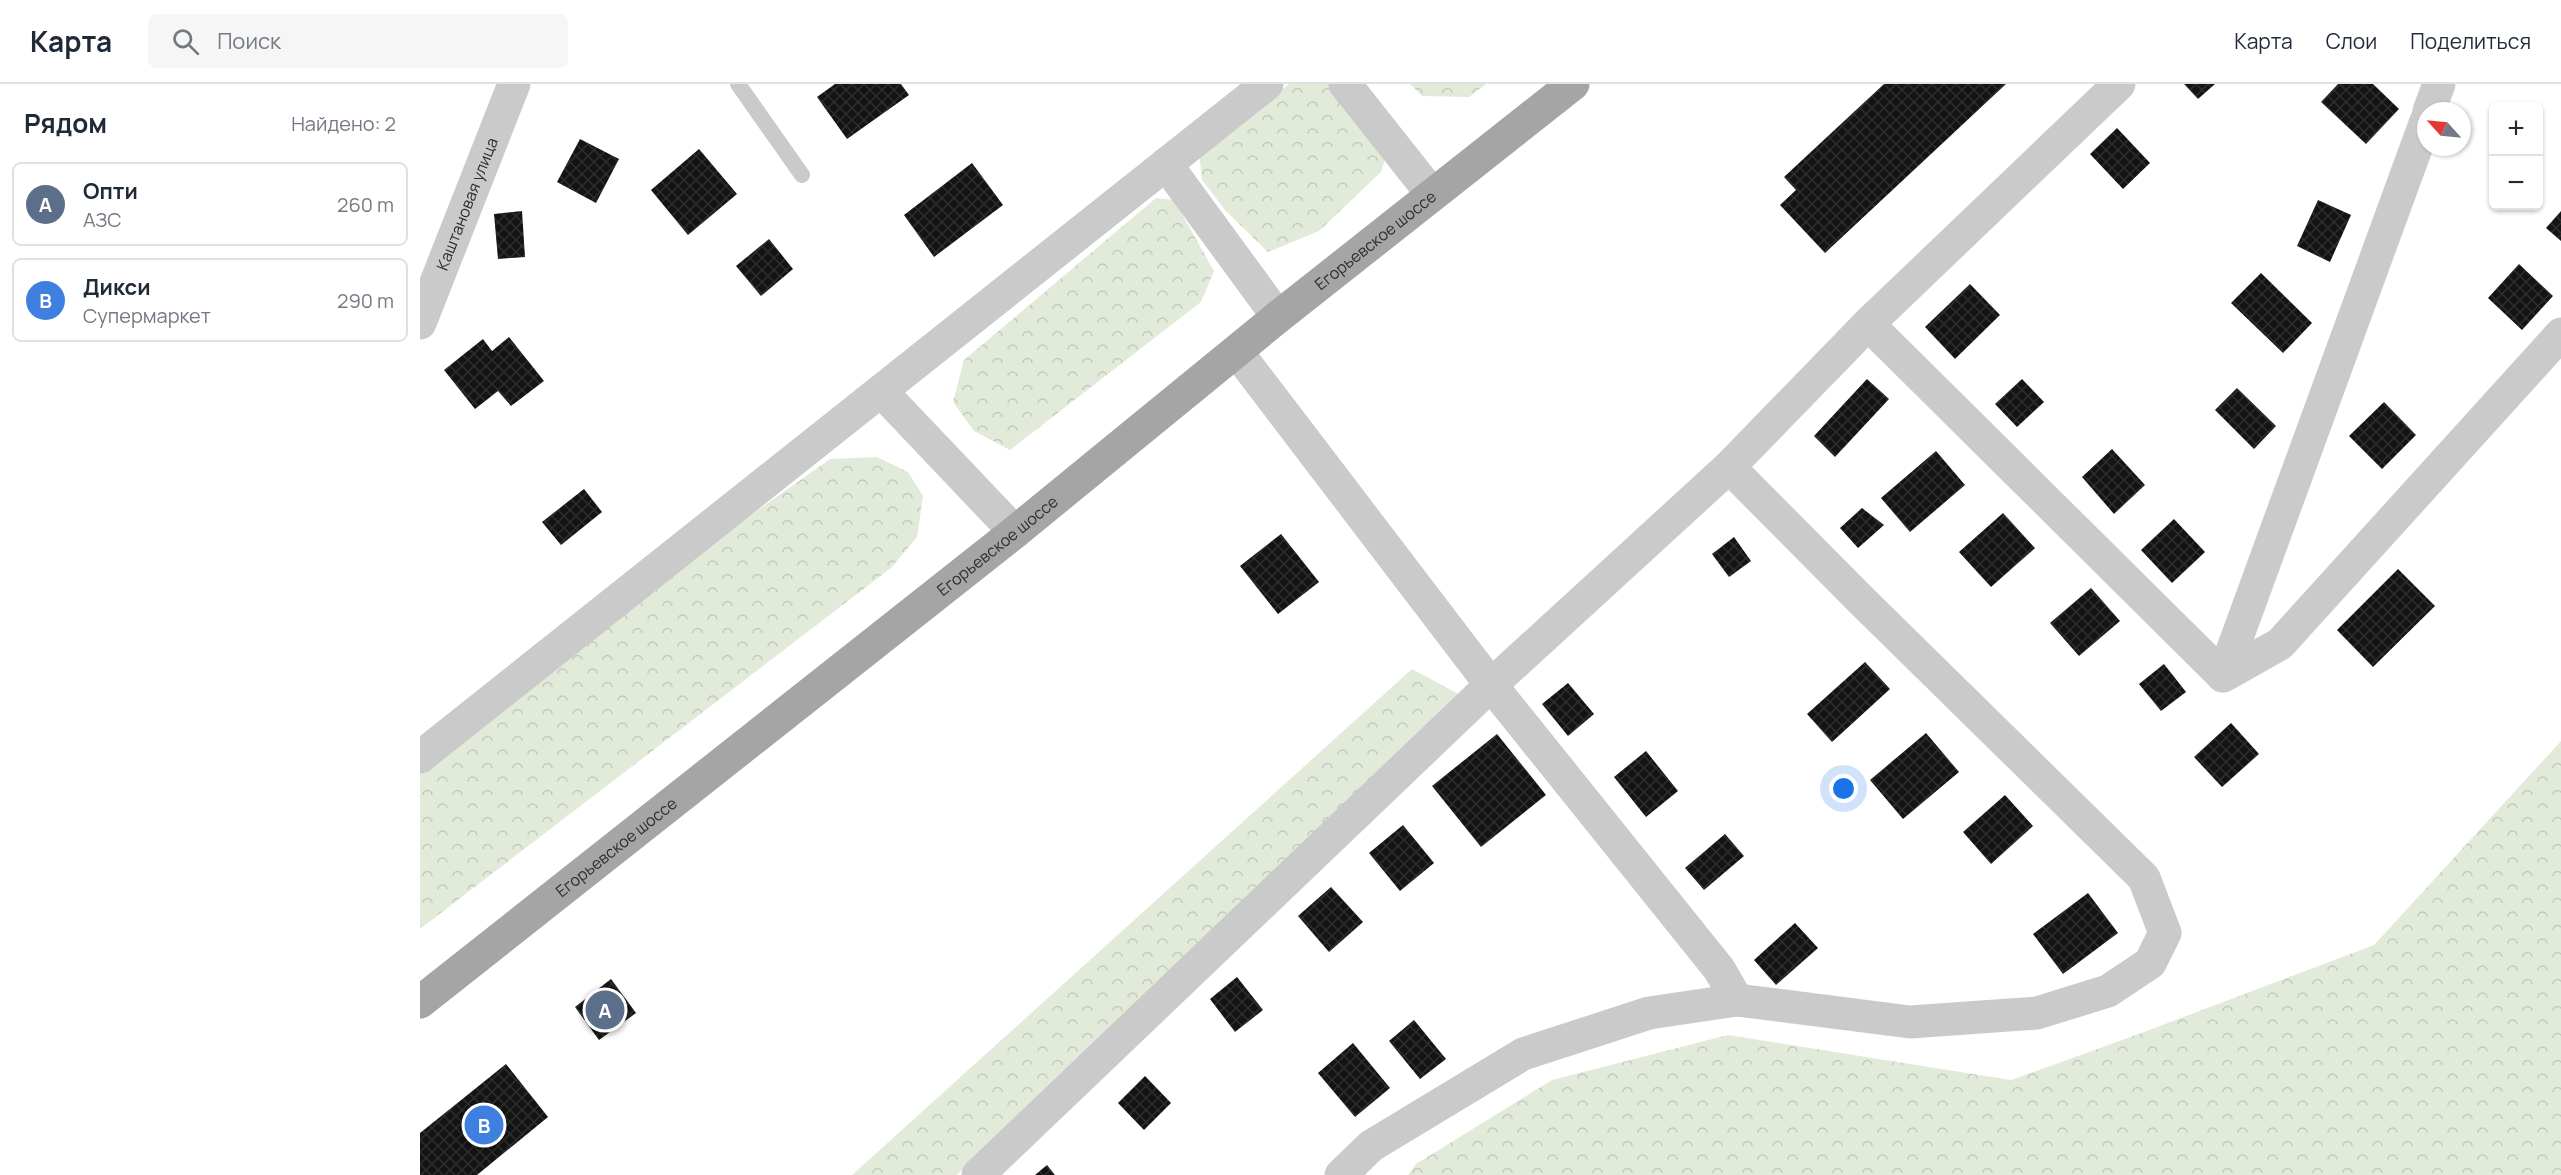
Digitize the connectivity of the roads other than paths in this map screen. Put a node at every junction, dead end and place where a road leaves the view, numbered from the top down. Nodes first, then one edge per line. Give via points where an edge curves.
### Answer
1 (514, 84) edge
2 (738, 84) edge
3 (1267, 84) edge
4 (1345, 84) edge
5 (1573, 84) edge
6 (2119, 84) edge
7 (2439, 84) edge
8 (2432, 102) edge
9 (2417, 146) edge
10 (1166, 164) junction
11 (801, 176) dead end
12 (1432, 194) junction
13 (1278, 317) junction
14 (420, 323) edge
15 (1868, 324) junction
16 (2561, 334) edge
17 (1237, 352) junction
18 (881, 391) junction
19 (1729, 467) junction
20 (1015, 532) junction
21 (2223, 676) junction
22 (1491, 685) junction
23 (420, 757) edge
24 (1737, 1000) junction
25 (420, 1002) edge
26 (978, 1175) edge
27 (1341, 1175) edge

1 - 14 street, Каштановая улица
2 - 11 lane
3 - 10 street
4 - 12 street
5 - 12 main road, Егорьевское шоссе
6 - 15 street
7 - 8 street
9 - 21 street
10 - 13 street
10 - 18 street
12 - 13 main road, Егорьевское шоссе
13 - 17 main road, Егорьевское шоссе
15 - 19 street
15 - 21 street
16 - 21 street via 2280,644
17 - 20 main road, Егорьевское шоссе
17 - 22 street
18 - 20 street
18 - 23 street
19 - 22 street
19 - 24 street via 2144,878 2165,933 2150,963 2108,991 2037,1014 1910,1023
20 - 25 main road, Егорьевское шоссе
22 - 24 street via 1719,969
22 - 26 street
24 - 27 street via 1649,1013 1523,1054 1371,1146

